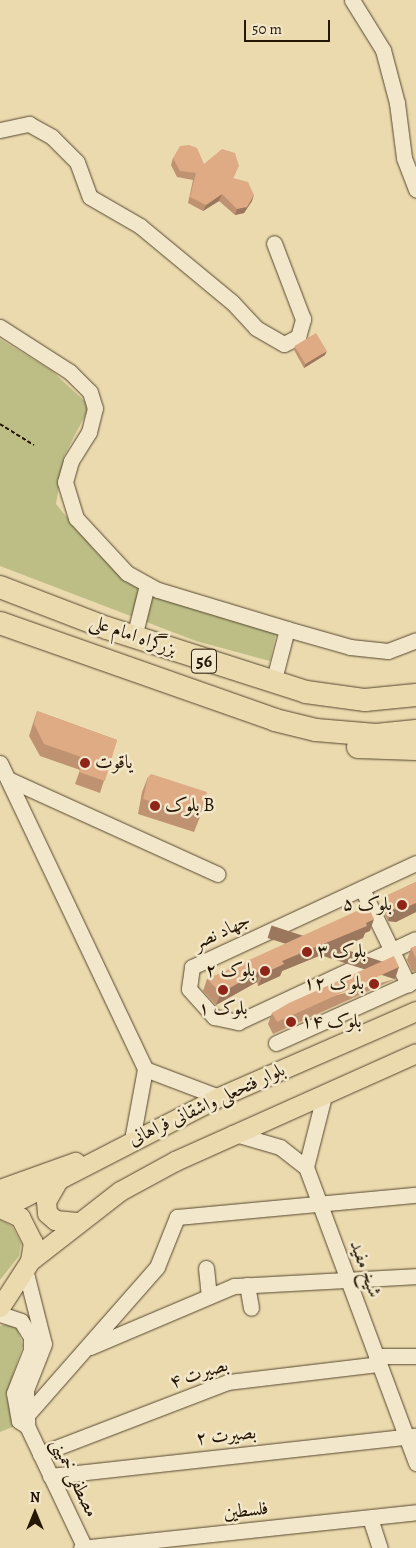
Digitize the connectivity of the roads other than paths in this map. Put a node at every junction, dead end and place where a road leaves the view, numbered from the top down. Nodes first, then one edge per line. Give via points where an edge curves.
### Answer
1 (352, 0) edge
2 (0, 130) edge
3 (416, 190) edge
4 (274, 243) dead end
5 (0, 327) edge
6 (147, 584) junction
7 (0, 587) edge
8 (81, 618) junction
9 (0, 623) edge
10 (0, 628) edge
11 (287, 629) junction
12 (23, 632) junction
13 (132, 636) junction
14 (416, 640) edge
15 (68, 649) junction
16 (117, 666) junction
17 (273, 682) junction
18 (416, 695) edge
19 (275, 720) junction
20 (416, 731) edge
21 (416, 749) edge
22 (0, 763) edge
23 (8, 779) junction
24 (416, 863) edge
25 (217, 874) dead end
26 (362, 889) junction
27 (416, 939) edge
28 (391, 950) junction
29 (412, 982) edge
30 (416, 1011) edge
31 (276, 1043) dead end
32 (416, 1053) edge
33 (146, 1068) junction
34 (325, 1092) junction
35 (219, 1097) junction
36 (231, 1133) junction
37 (132, 1140) junction
38 (112, 1150) junction
39 (306, 1167) junction
40 (57, 1182) junction
41 (0, 1189) edge
42 (416, 1195) edge
43 (319, 1202) junction
44 (1, 1208) edge
45 (79, 1222) junction
46 (28, 1265) junction
47 (206, 1268) dead end
48 (416, 1276) edge
49 (348, 1280) junction
50 (247, 1285) junction
51 (209, 1296) junction
52 (0, 1307) edge
53 (251, 1308) dead end
54 (0, 1314) edge
55 (85, 1349) junction
56 (416, 1356) edge
57 (378, 1360) junction
58 (27, 1421) junction
59 (411, 1436) edge
60 (40, 1454) junction
61 (416, 1463) edge
62 (50, 1476) junction
63 (416, 1512) edge
64 (370, 1518) junction
65 (81, 1548) edge
66 (85, 1548) edge
67 (380, 1548) edge

1 - 3 street via 383,50 397,103 404,158
2 - 4 street via 29,124 52,137 77,162 90,197 140,226 232,302 256,328 284,344 298,337 303,319
5 - 6 street via 70,372 90,392 95,408 90,432 71,461 66,497 76,518 101,548 127,573
6 - 11 street
6 - 13 street
7 - 8 highway, بزرگراه امام علی / 56
8 - 13 highway, بزرگراه امام علی / 56
8 - 15 highway via 81,637
9 - 12 highway, بزرگراه امام علی / 56
10 - 12 main road
11 - 14 street via 350,647 388,651
11 - 17 street
12 - 15 highway, بزرگراه امام علی / 56
13 - 16 highway via 113,646
13 - 17 highway, بزرگراه امام علی / 56
15 - 16 highway, بزرگراه امام علی / 56
16 - 19 highway, بزرگراه امام علی / 56
17 - 18 highway, بزرگراه امام علی / 56 via 365,700
19 - 20 highway, بزرگراه امام علی / 56 via 316,730 376,735
19 - 21 highway via 324,743
22 - 23 street
23 - 25 street
23 - 33 street
24 - 26 street, جهاد نصر
26 - 28 street
26 - 28 street, جهاد نصر via 192,968 189,989 214,1017 238,1022
27 - 28 street, جهاد نصر
28 - 29 street
29 - 31 street
30 - 35 main road, بلوار فتحعلی واشقانی فراهانی
32 - 34 main road, بلوار فتحعلی واشقانی فراهانی
33 - 35 street
33 - 37 street
34 - 36 main road, بلوار فتحعلی واشقانی فراهانی
34 - 39 street
35 - 37 main road, بلوار فتحعلی واشقانی فراهانی
36 - 39 street via 280,1147
36 - 45 main road, بلوار فتحعلی واشقانی فراهانی via 120,1191
37 - 38 main road, بلوار فتحعلی واشقانی فراهانی
38 - 40 main road, بلوار فتحعلی واشقانی فراهانی
38 - 41 main road
39 - 43 street, شیخ مفید
40 - 44 main road, بلوار فتحعلی واشقانی فراهانی
40 - 45 main road via 46,1200 47,1212 55,1220
42 - 43 street
43 - 49 street, شیخ مفید
43 - 55 street via 177,1216 157,1267
44 - 46 main road via 27,1224 34,1242
45 - 46 main road, بلوار فتحعلی واشقانی فراهانی
46 - 52 main road
46 - 58 street, مصطفی خمینی via 44,1344 26,1390
47 - 51 street
48 - 49 street
49 - 50 street
49 - 57 street, شیخ مفید
50 - 51 street
50 - 53 street
51 - 55 street
54 - 58 street, مصطفی خمینی via 21,1321 31,1337 31,1350 14,1393 19,1421
55 - 58 street
56 - 57 street, بصیرت ۴
57 - 59 street, شیخ مفید
57 - 60 street, بصیرت ۴ via 228,1382
58 - 60 street, مصطفی خمینی
59 - 61 street, شیخ مفید
59 - 62 street, بصیرت ۲
60 - 62 street, مصطفی خمینی
62 - 66 street, مصطفی خمینی
63 - 64 street, فلسطین
64 - 66 street, فلسطین
64 - 67 street
65 - 66 street, فلسطین

